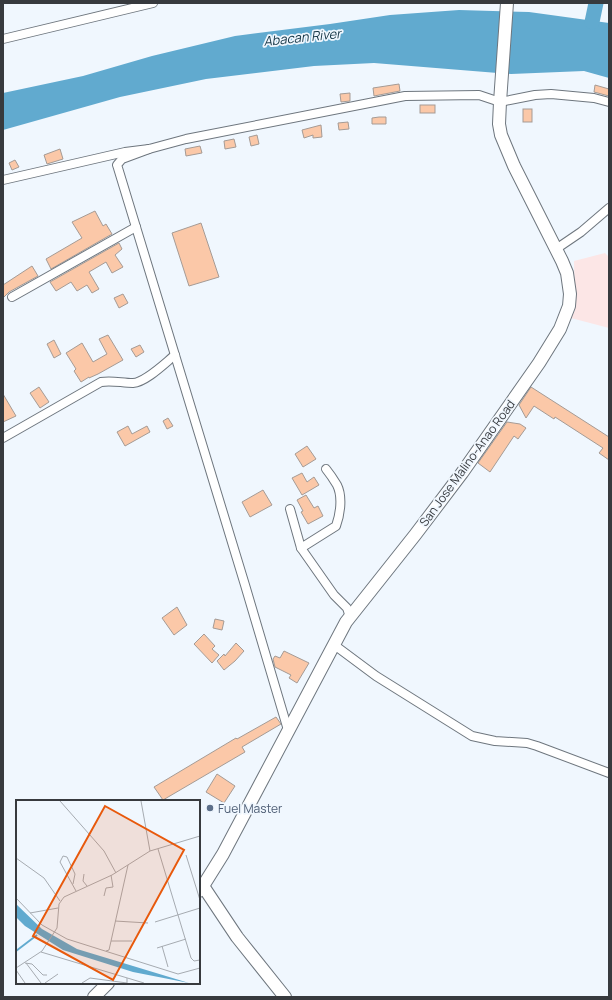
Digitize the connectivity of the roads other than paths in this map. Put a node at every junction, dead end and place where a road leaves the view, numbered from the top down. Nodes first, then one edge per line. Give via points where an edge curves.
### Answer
1 (153, 3) edge
2 (508, 3) edge
3 (3, 39) edge
4 (500, 97) junction
5 (609, 102) edge
6 (149, 149) junction
7 (3, 180) edge
8 (609, 208) edge
9 (136, 227) junction
10 (556, 250) junction
11 (12, 298) dead end
12 (175, 355) junction
13 (3, 438) edge
14 (326, 469) dead end
15 (290, 509) dead end
16 (301, 548) junction
17 (350, 617) junction
18 (333, 644) junction
19 (288, 730) junction
20 (609, 773) edge
21 (201, 889) edge
22 (107, 984) edge
23 (94, 997) edge
24 (286, 997) edge

1 - 3 street
2 - 4 main road, San Jose Malino-Anao Road
4 - 5 street via 551,94
4 - 6 street via 479,94 404,96 193,137
4 - 10 main road, San Jose Malino-Anao Road via 499,124 506,147
6 - 7 street via 125,152
6 - 9 street via 122,159 118,164
8 - 10 street
9 - 11 street
9 - 12 street
10 - 17 main road, San Jose Malino-Anao Road via 567,273 570,294 560,329 462,474
12 - 13 street via 143,380 131,383 101,382
12 - 19 street
14 - 16 street via 339,492 338,520 336,526
15 - 16 street
16 - 17 street via 334,595 347,608
17 - 18 main road, San Jose Malino-Anao Road
18 - 19 main road, San Jose Malino-Anao Road
18 - 20 street via 376,676 472,736 495,741 527,743
19 - 21 main road, San Jose Malino-Anao Road via 223,854
21 - 24 main road
22 - 23 main road

